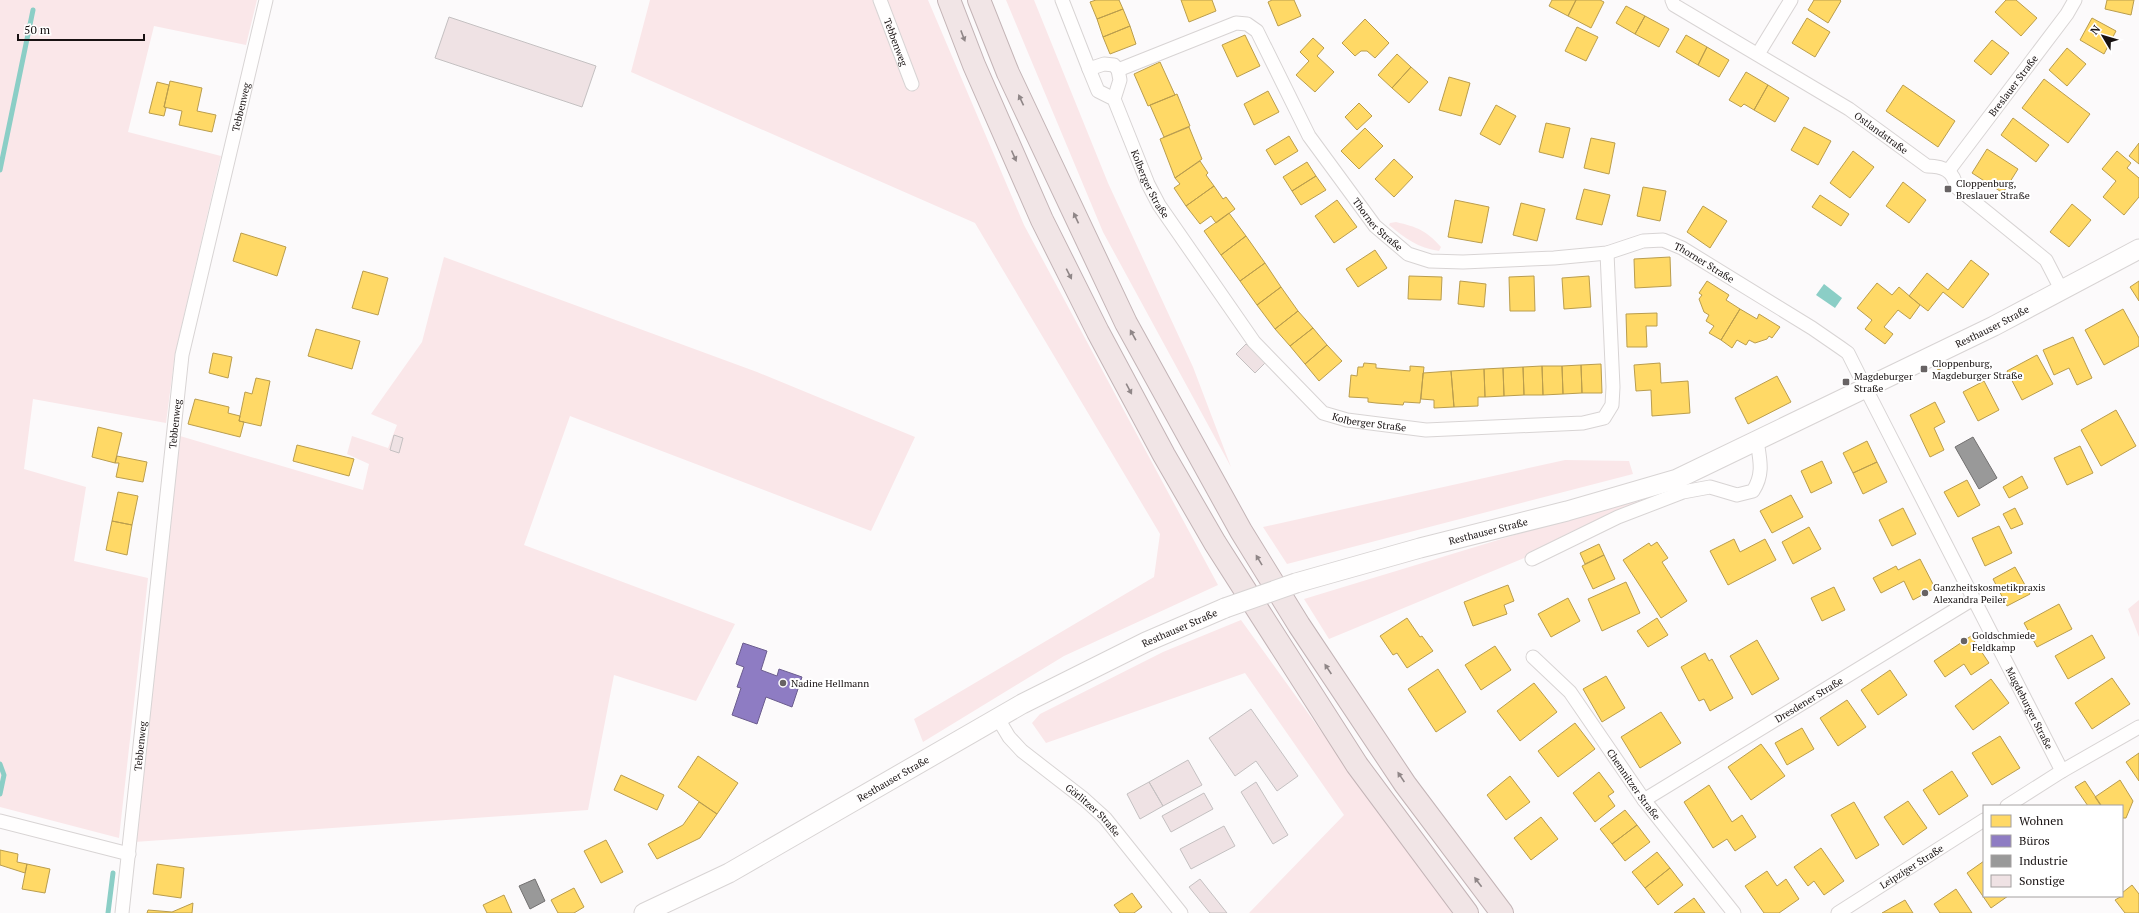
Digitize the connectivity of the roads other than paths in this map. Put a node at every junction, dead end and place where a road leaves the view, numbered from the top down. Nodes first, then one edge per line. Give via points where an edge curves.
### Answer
1 (266, 0) edge
2 (880, 0) edge
3 (949, 0) edge
4 (1062, 0) edge
5 (1672, 0) edge
6 (1791, 0) edge
7 (2075, 0) edge
8 (980, 2) edge
9 (1758, 54) junction
10 (1089, 69) junction
11 (1118, 70) junction
12 (912, 84) dead end
13 (1114, 99) junction
14 (1949, 170) junction
15 (2139, 249) edge
16 (1607, 253) junction
17 (2062, 291) junction
18 (1866, 388) junction
19 (1757, 441) junction
20 (1532, 559) dead end
21 (1973, 599) junction
22 (1533, 657) dead end
23 (997, 717) junction
24 (2139, 727) edge
25 (2062, 771) junction
26 (1644, 800) junction
27 (2009, 805) edge
28 (0, 821) edge
29 (1983, 821) edge
30 (128, 854) junction
31 (122, 913) edge
32 (644, 913) edge
33 (1181, 913) edge
34 (1467, 913) edge
35 (1502, 913) edge
36 (1734, 913) edge
37 (1838, 913) edge

1 - 30 street, Tebbenweg via 182,355
2 - 12 street, Tebbenweg
3 -> 34 highway via 974,65 1042,220 1098,332 1164,454 1216,543 1357,765
4 - 10 street
5 - 9 street, Ostlandstraße via 1674,5
6 - 9 street
7 - 14 street, Breslauer Straße
35 -> 8 highway via 1405,784 1299,625 1241,531 1126,323 1008,72
9 - 14 street, Ostlandstraße via 1849,109 1927,166 1939,166
10 - 11 street via 1104,64 1114,65
10 - 13 street via 1098,91
11 - 13 street via 1120,80
11 - 16 street, Thorner Straße via 1236,23 1247,24 1257,31 1309,136 1375,226 1408,254 1430,261 1463,262
13 - 16 street, Kolberger Straße via 1159,205 1254,342 1323,413 1347,420 1426,430 1583,423 1604,418 1612,405 1613,387
14 - 17 street via 1955,179 1956,187 2046,260
15 - 17 street, Resthauser Straße
16 - 18 street, Thorner Straße via 1643,240 1663,240 1682,248 1841,348 1848,354
17 - 18 street, Resthauser Straße
18 - 19 street, Resthauser Straße
18 - 21 street, Magdeburger Straße
19 - 20 street via 1762,467 1760,481 1753,491 1737,495 1710,487 1683,492 1618,517
19 - 23 street, Resthauser Straße, bridge via 1677,479 1296,583 1225,608 1146,642
21 - 25 street, Magdeburger Straße
21 - 26 street, Dresdener Straße
22 - 26 street, Chemnitzer Straße via 1570,692
23 - 32 street, Resthauser Straße via 729,873
23 - 33 street, Görlitzer Straße via 1009,737 1022,751 1105,818
24 - 25 street
25 - 27 street
26 - 36 street, Chemnitzer Straße
28 - 30 street
29 - 37 street, Leipziger Straße
30 - 31 street, Tebbenweg

